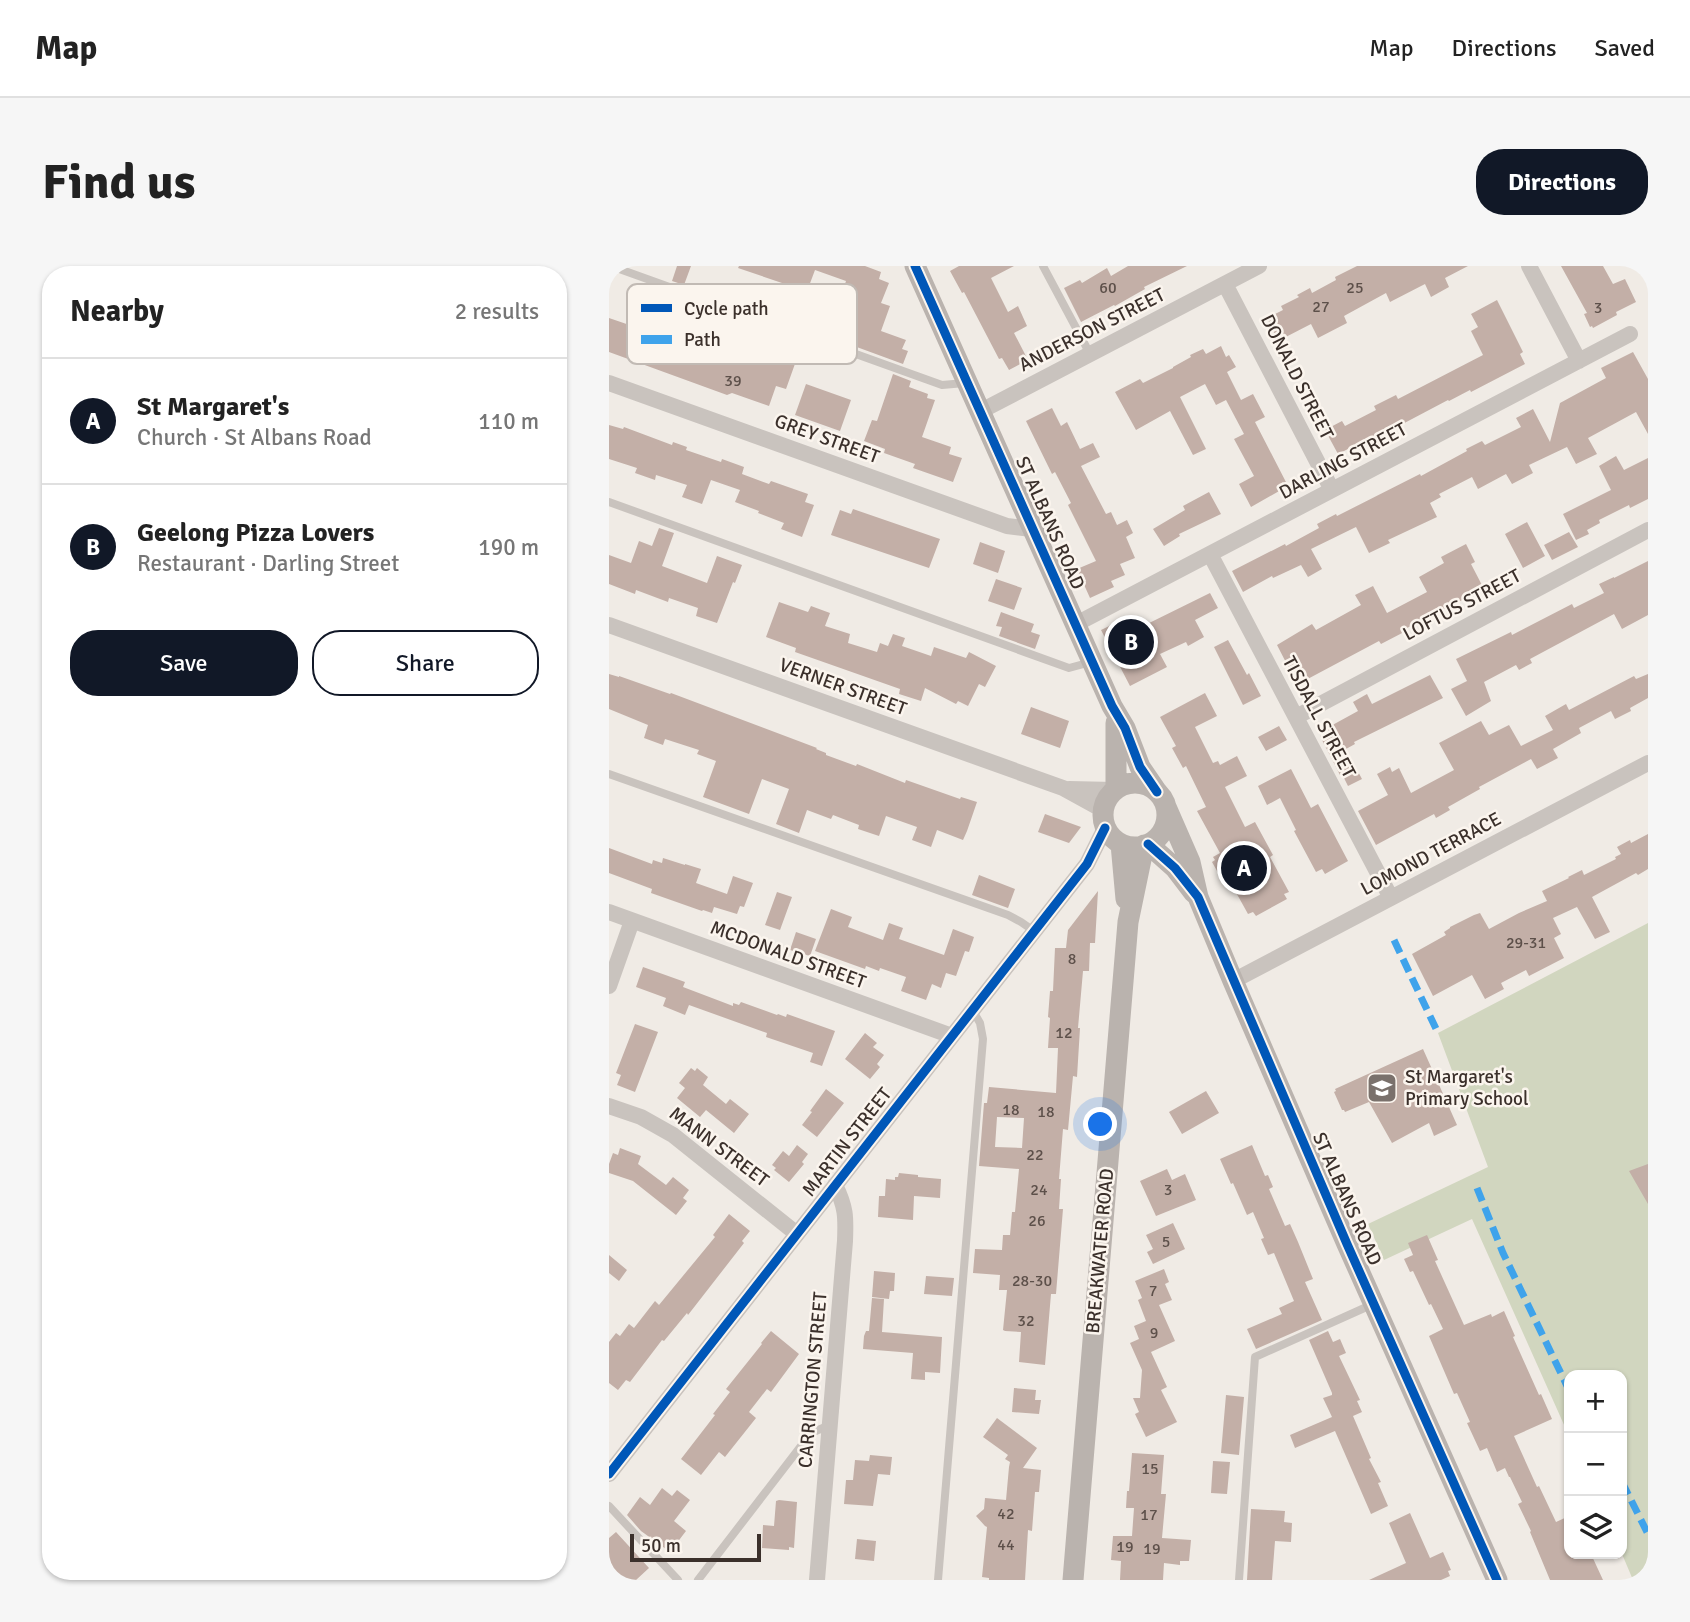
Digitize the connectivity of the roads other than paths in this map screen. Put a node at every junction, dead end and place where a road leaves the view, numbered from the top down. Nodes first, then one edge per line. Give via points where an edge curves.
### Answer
1 (611, 266) edge
2 (915, 266) edge
3 (1043, 266) edge
4 (1259, 266) edge
5 (1529, 266) edge
6 (661, 284) edge
7 (1225, 284) junction
8 (1630, 334) dead end
9 (857, 354) edge
10 (1090, 354) junction
11 (1579, 361) junction
12 (609, 383) edge
13 (967, 383) junction
14 (981, 411) junction
15 (1332, 490) junction
16 (609, 502) edge
17 (1032, 529) junction
18 (1648, 530) edge
19 (1210, 554) junction
20 (1076, 624) junction
21 (609, 625) edge
22 (1092, 662) junction
23 (1116, 714) junction
24 (1296, 717) junction
25 (1648, 763) edge
26 (609, 774) edge
27 (1063, 788) junction
28 (1115, 789) junction
29 (1161, 799) junction
30 (1112, 831) junction
31 (1146, 844) junction
32 (1198, 897) junction
33 (1391, 898) junction
34 (609, 912) edge
35 (632, 920) junction
36 (1128, 922) junction
37 (1034, 931) junction
38 (1233, 981) junction
39 (609, 986) edge
40 (972, 1011) junction
41 (952, 1036) junction
42 (609, 1107) edge
43 (835, 1185) junction
44 (797, 1234) junction
45 (1374, 1304) junction
46 (830, 1425) junction
47 (609, 1474) edge
48 (609, 1506) edge
49 (678, 1580) edge
50 (698, 1580) edge
51 (817, 1580) edge
52 (938, 1580) edge
53 (1073, 1580) edge
54 (1239, 1580) edge
55 (1497, 1580) edge

1 - 6 lane
2 - 13 street, ST ALBANS ROAD
3 - 10 lane
4 - 7 street, ANDERSON STREET
5 - 11 street
7 - 10 street, ANDERSON STREET
7 - 15 street, DONALD STREET
8 - 11 street, DARLING STREET
9 - 13 lane via 942,385
10 - 14 street, ANDERSON STREET
11 - 15 street, DARLING STREET
12 - 17 street, GREY STREET via 1007,526
13 - 14 street, ST ALBANS ROAD
14 - 17 street, ST ALBANS ROAD
15 - 19 street, DARLING STREET
16 - 22 lane via 1069,668
17 - 20 street, ST ALBANS ROAD
18 - 24 street, LOFTUS STREET
19 - 20 street, DARLING STREET
19 - 24 street, TISDALL STREET
20 - 22 street, ST ALBANS ROAD
21 - 27 street, VERNER STREET
22 - 23 street, ST ALBANS ROAD
23 - 28 street, ST ALBANS ROAD
23 - 29 street, ST ALBANS ROAD via 1140,767
24 - 33 street, TISDALL STREET
25 - 33 street, LOMOND TERRACE
26 - 37 lane via 1008,915
27 - 28 street, VERNER STREET
27 - 30 street, VERNER STREET
28 - 29 street via 1142,783
28 - 30 street via 1105,803
29 - 31 street via 1165,824 1156,839
29 - 32 street, ST ALBANS ROAD via 1190,862
30 - 31 street via 1136,846
30 - 36 street, BREAKWATER ROAD
30 - 37 street, MARTIN STREET
31 - 32 street, ST ALBANS ROAD via 1175,868
31 - 36 street, BREAKWATER ROAD
32 - 38 street, ST ALBANS ROAD
33 - 38 street, LOMOND TERRACE
34 - 35 street, MCDONALD STREET
35 - 39 street
35 - 41 street, MCDONALD STREET
36 - 53 street, BREAKWATER ROAD
37 - 40 street, MARTIN STREET
38 - 45 street, ST ALBANS ROAD
40 - 41 street, MARTIN STREET
40 - 52 lane via 983,1039
41 - 43 street, MARTIN STREET
42 - 44 street, MANN STREET via 641,1117 673,1135
43 - 44 street, MARTIN STREET
43 - 46 street, CARRINGTON STREET via 846,1218
44 - 47 street, MARTIN STREET
45 - 54 lane via 1255,1357
45 - 55 street, ST ALBANS ROAD
46 - 50 lane via 811,1433
46 - 51 street, CARRINGTON STREET
48 - 49 lane

